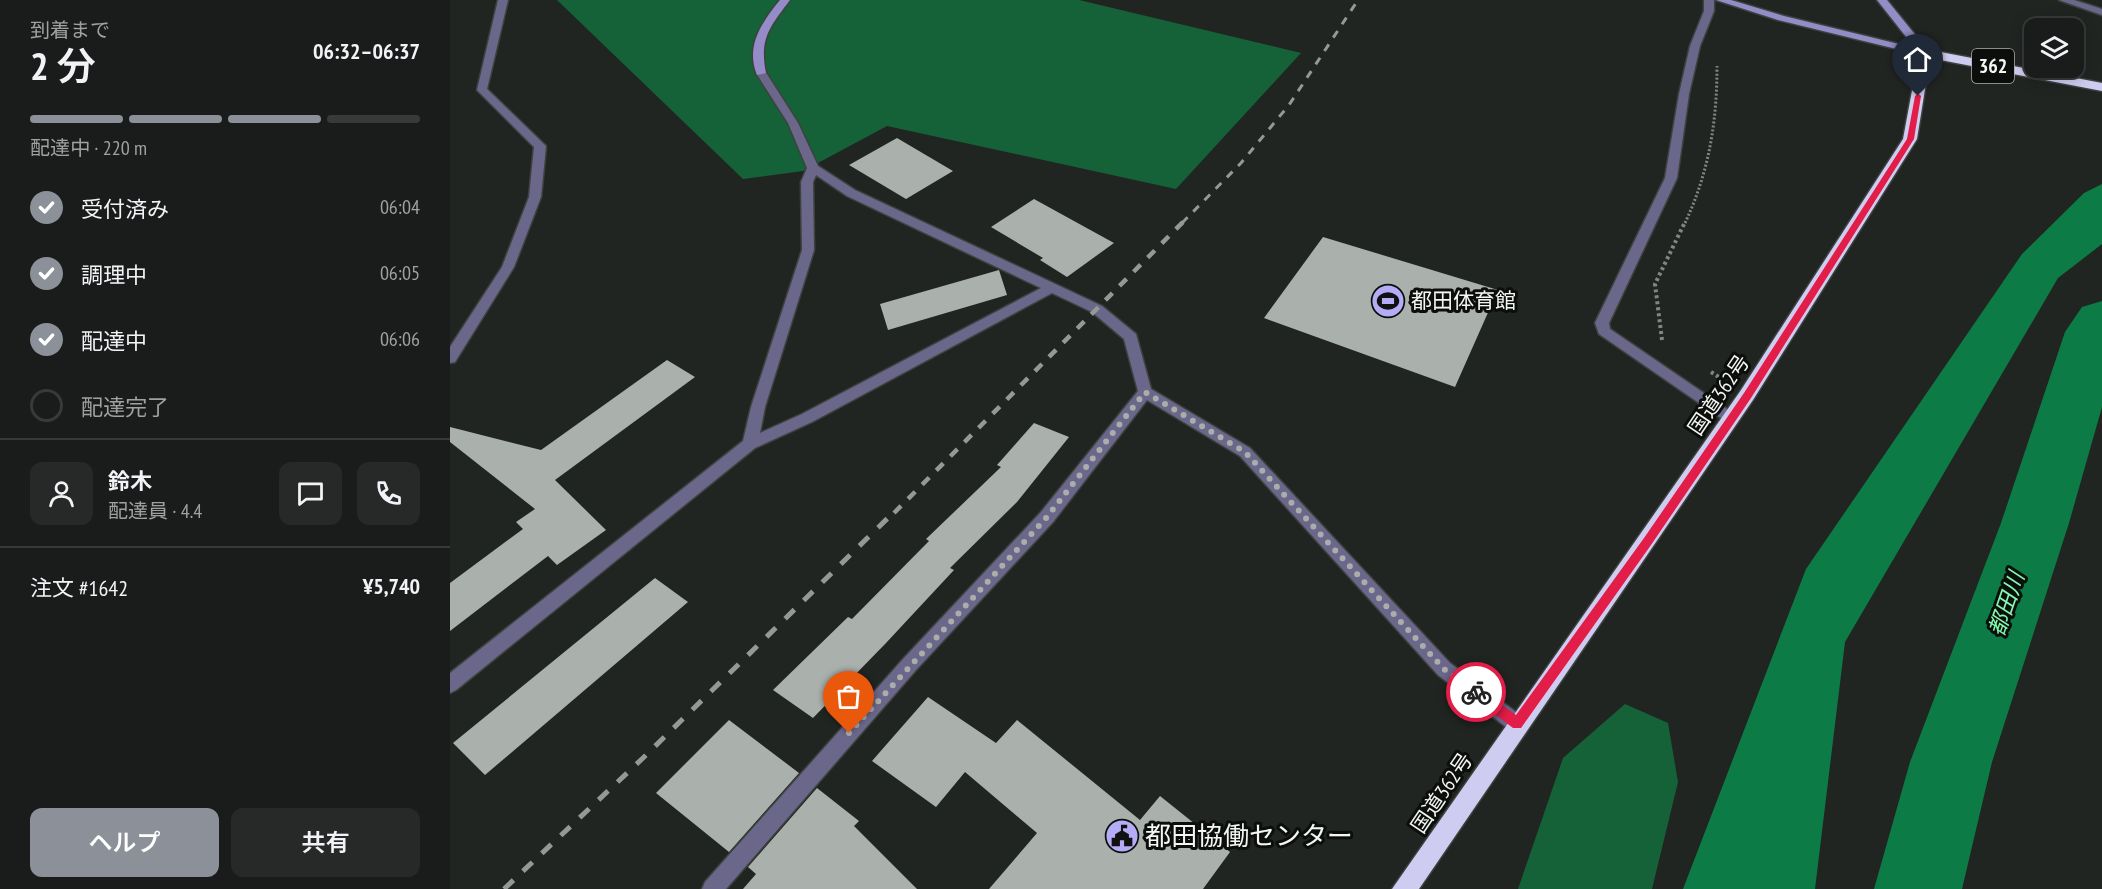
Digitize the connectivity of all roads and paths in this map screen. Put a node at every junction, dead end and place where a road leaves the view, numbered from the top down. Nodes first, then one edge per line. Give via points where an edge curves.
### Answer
1 (504, 0) edge
2 (785, 0) edge
3 (1709, 0) edge
4 (1721, 0) edge
5 (1882, 0) edge
6 (2064, 0) edge
7 (2102, 12) edge
8 (1926, 52) junction
9 (1717, 55) dead end
10 (2102, 87) edge
11 (813, 168) junction
12 (1052, 288) junction
13 (1670, 345) dead end
14 (450, 358) edge
15 (1709, 370) dead end
16 (1145, 392) junction
17 (1747, 395) junction
18 (1731, 419) junction
19 (750, 444) junction
20 (450, 684) edge
21 (1517, 724) junction
22 (712, 889) edge
23 (1404, 889) edge

1 - 14 street via 482,90 540,146 535,197 508,267
2 - 11 street via 757,40 756,56 760,72 793,123
3 - 18 street via 1684,94 1671,177 1602,323 1604,332
4 - 8 street
5 - 8 street
6 - 7 street
8 - 10 highway, 362
8 - 17 highway, 国道362号 via 1910,139
9 - 13 path via 1717,112 1712,147 1695,202 1655,284 1661,339
11 - 12 street via 851,193
11 - 19 street via 807,182 808,250
12 - 16 street via 1097,309 1131,336
12 - 19 street via 807,418
15 - 17 path
16 - 21 street via 1245,452 1444,669
16 - 22 street via 1047,517 910,664
17 - 18 highway, 国道362号
18 - 21 highway, 国道362号
19 - 20 street
21 - 23 highway, 国道362号

